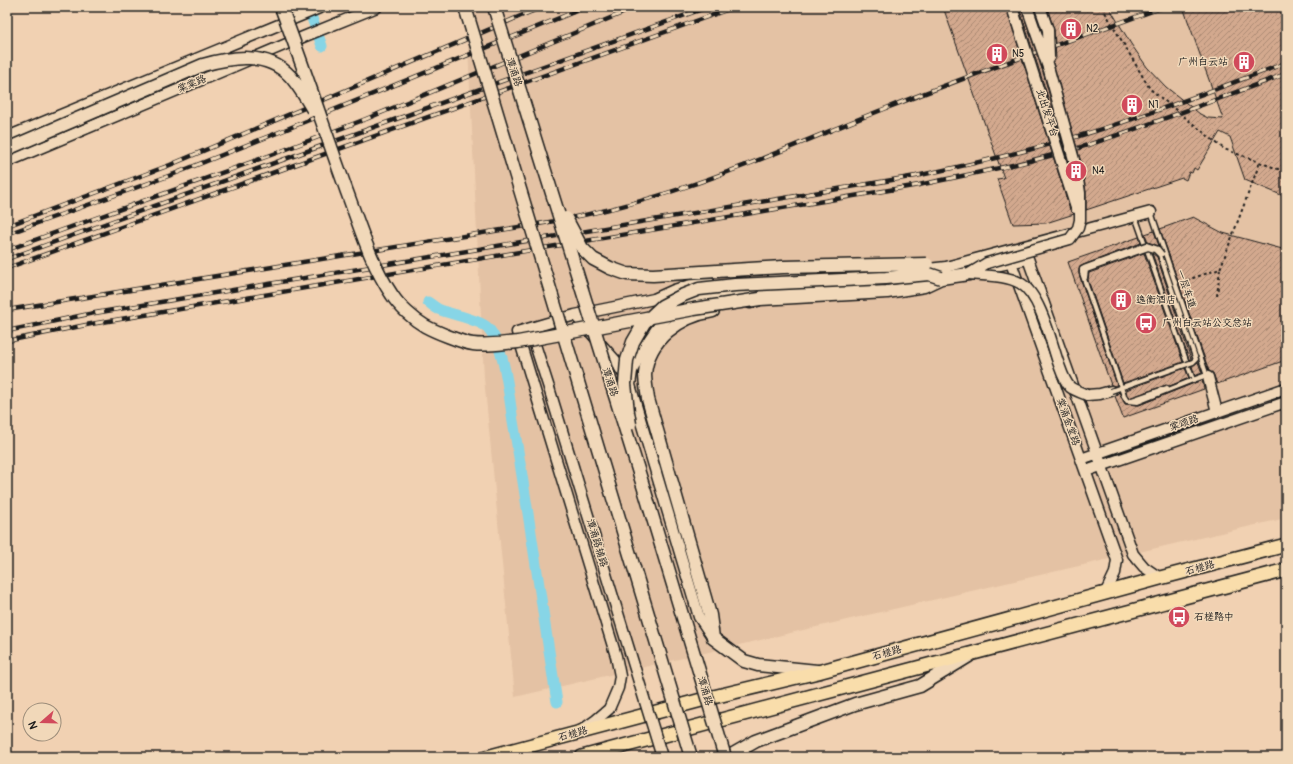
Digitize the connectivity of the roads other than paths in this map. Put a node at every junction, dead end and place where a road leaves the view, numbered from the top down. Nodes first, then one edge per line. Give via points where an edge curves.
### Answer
1 (281, 7) edge
2 (322, 7) edge
3 (377, 7) edge
4 (465, 7) edge
5 (494, 7) edge
6 (1012, 7) edge
7 (1027, 7) edge
8 (1040, 7) edge
9 (1049, 70) junction
10 (7, 137) edge
11 (327, 138) junction
12 (7, 149) edge
13 (7, 162) edge
14 (546, 172) junction
15 (1151, 212) joint
16 (1135, 216) junction
17 (1080, 220) junction
18 (1024, 247) junction
19 (1007, 251) junction
20 (1161, 254) junction
21 (1027, 259) junction
22 (973, 260) junction
23 (1011, 262) junction
24 (927, 264) joint
25 (969, 274) junction
26 (941, 278) junction
27 (760, 299) junction
28 (575, 315) junction
29 (530, 328) junction
30 (1206, 374) junction
31 (1193, 380) junction
32 (630, 385) junction
33 (1286, 388) edge
34 (1111, 391) joint
35 (1286, 402) edge
36 (1217, 412) junction
37 (1098, 453) junction
38 (1081, 459) junction
39 (1102, 466) junction
40 (1086, 472) junction
41 (645, 492) junction
42 (1286, 545) edge
43 (1286, 570) edge
44 (1160, 578) junction
45 (1105, 594) junction
46 (713, 638) junction
47 (975, 653) junction
48 (818, 672) junction
49 (577, 733) junction
50 (756, 741) junction
51 (487, 757) edge
52 (582, 757) edge
53 (662, 757) edge
54 (691, 757) edge
55 (724, 757) edge
56 (728, 757) edge
57 (742, 757) edge

1 - 11 main road, bridge
2 - 10 street
3 - 13 street, 棠棠路
4 - 54 main road, bridge
5 - 14 main road, 潭涌路, bridge
6 - 17 street, 北出发平台, bridge
7 - 9 street, 北出发平台, bridge
8 - 9 street, 北出发平台, bridge via 1048,30
9 - 17 street, 北出发平台, bridge via 1076,167 1080,193
11 - 12 main road, bridge via 315,113 289,75 268,62 238,57 203,65
11 - 27 main road, bridge via 365,243 392,296 406,312 424,326 442,334 472,344 518,342
14 - 24 main road, bridge via 582,248 593,259 627,274
14 - 41 main road, 潭涌路, bridge
15 - 16 street
15 - 30 lane, 一层车道
16 - 18 street
16 - 31 lane
17 - 25 street, 北出发平台, bridge via 1070,239 987,263
18 - 19 street
18 - 21 street, 棠涌金堂路
19 - 22 street
19 - 23 street, 棠涌金堂路
20 - 30 lane
20 - 30 lane, bridge via 1148,248 1086,270 1085,273 1124,394 1130,400 1134,400
20 - 31 lane, bridge via 1158,249 1146,245 1084,268 1082,273 1127,401 1138,402
20 - 34 lane, bridge via 1196,359
21 - 23 street
21 - 37 street, 棠涌金堂路
22 - 24 street
22 - 28 street via 928,269 697,283 654,299
23 - 32 street via 917,280 697,298 672,309 655,331 632,371
23 - 38 street, 棠涌金堂路
25 - 26 main road
25 - 34 street, bridge via 1003,277 1022,284 1035,299 1060,369 1070,387 1087,395
26 - 27 main road via 924,286 887,292
26 - 41 main road, bridge via 929,274 735,285 700,289 662,306 644,323 633,342 627,360 625,384 628,412
27 - 46 main road, bridge via 734,307 707,311 678,323 656,343 645,375 648,399 710,615
28 - 29 street
28 - 32 street via 615,360
29 - 49 street via 517,332 620,676 618,688 609,708
29 - 53 street, 潭涌路辅路, bridge
30 - 31 lane
30 - 36 street
32 - 46 street via 699,617
33 - 36 street, 棠颂路
35 - 39 street, 棠颂路
36 - 37 street, 棠颂路
37 - 38 street, 棠颂路
37 - 39 street, 棠涌金堂路
38 - 40 street, 棠涌金堂路
39 - 40 street, 棠颂路
39 - 44 street, 棠涌金堂路 via 1133,554 1144,567
40 - 45 street, 棠涌金堂路 via 1117,560 1115,573
41 - 55 main road, 潭涌路, bridge
42 - 44 main road, 石槎路
43 - 47 main road
44 - 45 main road, 石槎路
45 - 48 main road, 石槎路
46 - 48 main road via 744,661
47 - 50 main road via 920,686 855,704
47 - 52 main road
48 - 49 main road, 石槎路
49 - 51 main road, 石槎路
50 - 56 main road
50 - 57 street

